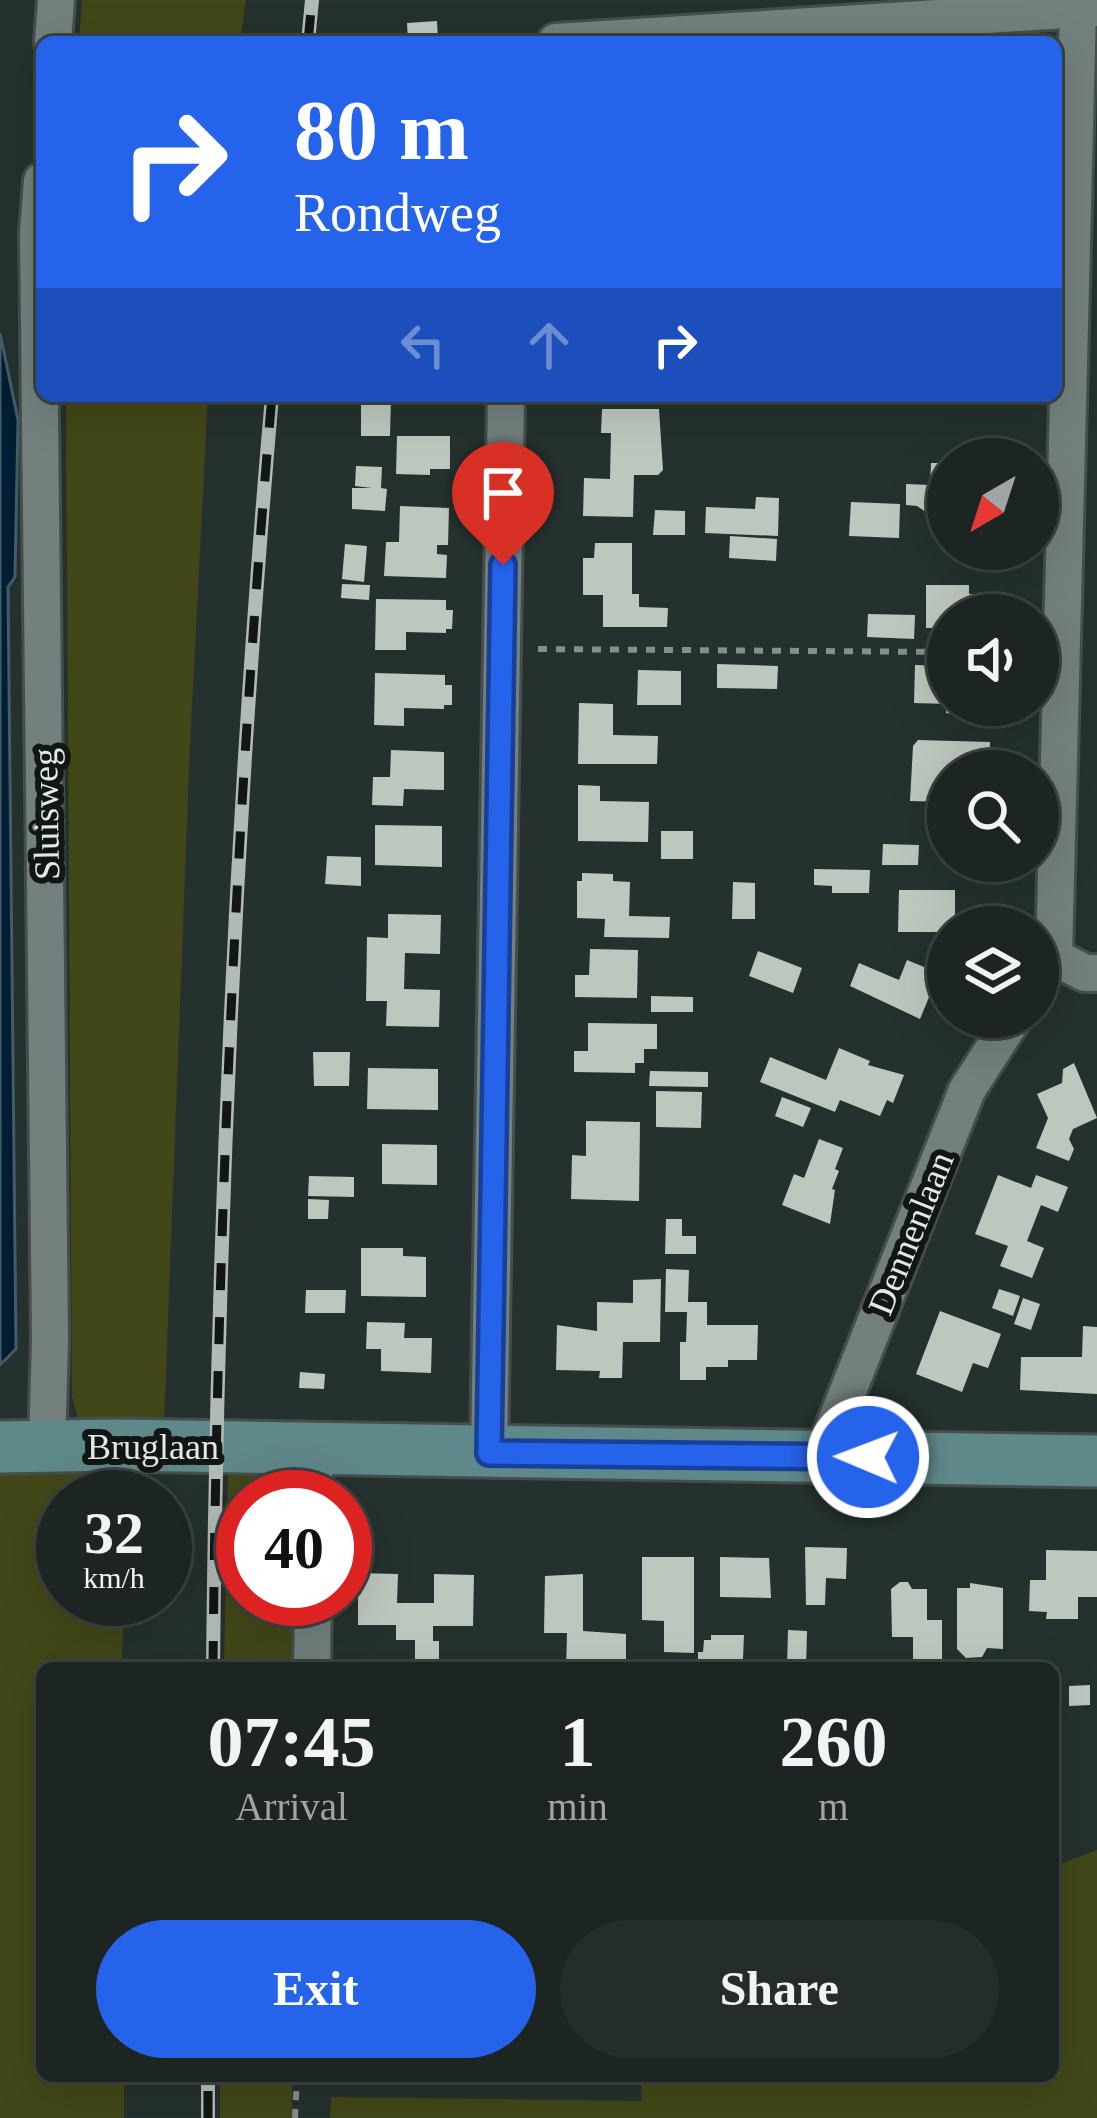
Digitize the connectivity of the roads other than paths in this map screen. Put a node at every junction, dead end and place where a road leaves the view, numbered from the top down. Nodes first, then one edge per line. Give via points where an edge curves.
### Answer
1 (56, 0) edge
2 (1088, 8) edge
3 (53, 36) edge
4 (650, 36) edge
5 (40, 402) edge
6 (506, 402) edge
7 (1049, 906) edge
8 (1059, 970) edge
9 (1097, 973) edge
10 (1000, 1038) edge
11 (23, 1447) edge
12 (489, 1453) junction
13 (822, 1457) junction
14 (1097, 1461) edge
15 (288, 1470) edge
16 (347, 1470) edge
17 (313, 1626) edge
18 (312, 1662) edge

1 - 3 street
2 - 4 street
2 - 7 street
5 - 11 street, Sluisweg via 50,1340
6 - 12 street
8 - 9 street
10 - 13 street, Dennenlaan via 967,1090
11 - 15 street, Bruglaan via 117,1444
12 - 13 street, Bruglaan
12 - 16 street, Bruglaan
13 - 14 street, Bruglaan
17 - 18 street

